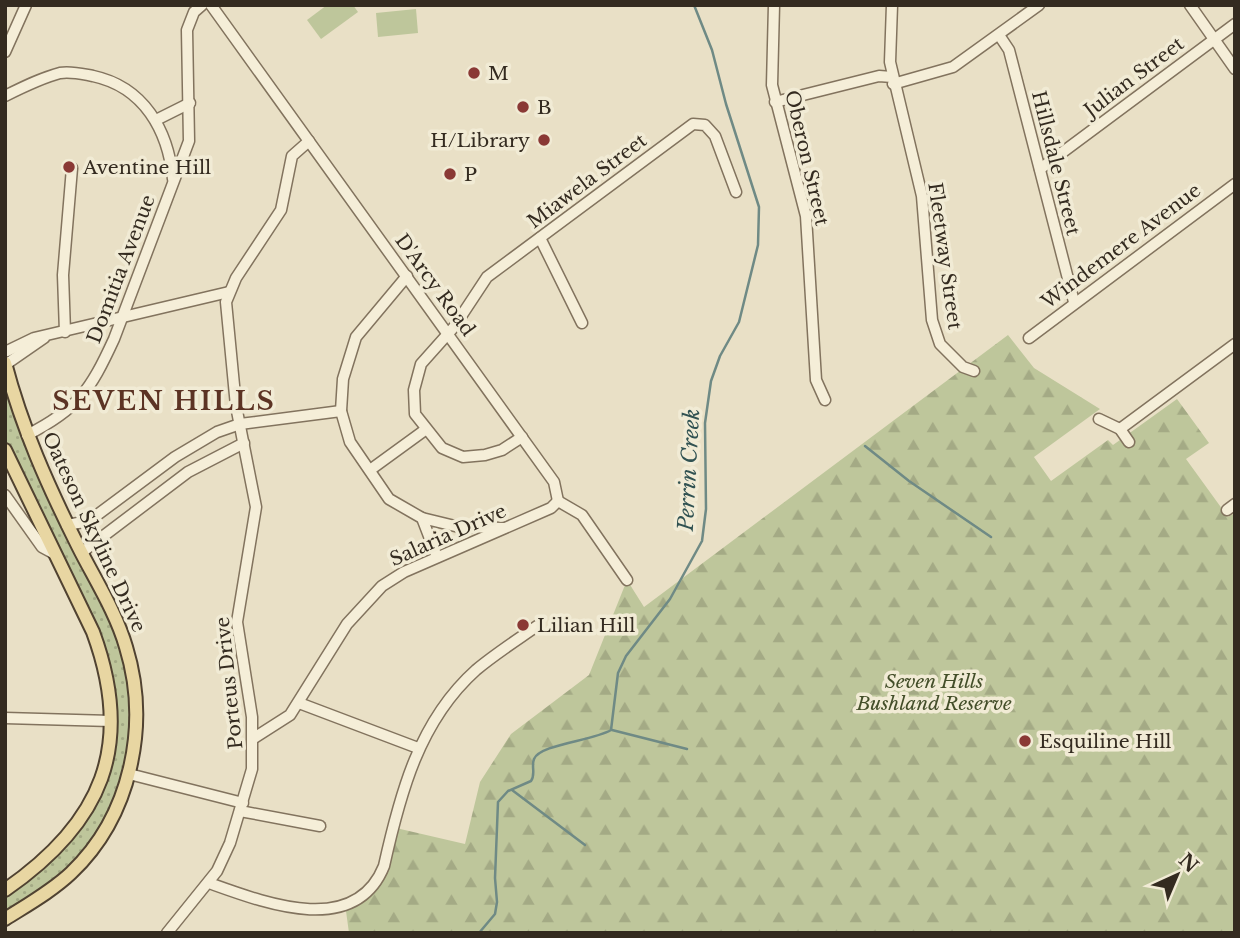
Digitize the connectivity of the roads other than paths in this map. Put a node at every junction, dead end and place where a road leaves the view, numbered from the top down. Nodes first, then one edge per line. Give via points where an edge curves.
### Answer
1 (26, 5) edge
2 (202, 5) edge
3 (211, 5) edge
4 (774, 5) edge
5 (891, 5) edge
6 (1039, 5) edge
7 (1190, 5) edge
8 (1235, 24) edge
9 (999, 35) junction
10 (1215, 39) junction
11 (5, 52) edge
12 (1235, 69) edge
13 (893, 80) junction
14 (5, 96) edge
15 (775, 102) junction
16 (190, 103) junction
17 (156, 120) junction
18 (309, 141) junction
19 (72, 168) dead end
20 (1040, 169) junction
21 (173, 183) junction
22 (1235, 184) edge
23 (736, 192) dead end
24 (540, 238) junction
25 (407, 276) junction
26 (229, 292) junction
27 (1074, 302) junction
28 (121, 317) junction
29 (582, 323) dead end
30 (65, 332) junction
31 (448, 334) junction
32 (44, 337) junction
33 (1029, 338) dead end
34 (1235, 344) edge
35 (5, 352) edge
36 (5, 364) edge
37 (974, 371) dead end
38 (825, 400) dead end
39 (341, 411) junction
40 (1099, 419) dead end
41 (240, 424) junction
42 (1119, 429) junction
43 (425, 430) junction
44 (27, 435) junction
45 (522, 437) junction
46 (1129, 442) dead end
47 (244, 443) junction
48 (5, 450) edge
49 (370, 470) junction
50 (5, 495) edge
51 (558, 501) junction
52 (422, 517) junction
53 (67, 525) junction
54 (507, 528) junction
55 (81, 553) junction
56 (56, 554) junction
57 (437, 557) junction
58 (628, 580) dead end
59 (537, 626) dead end
60 (299, 703) junction
61 (5, 718) edge
62 (111, 721) junction
63 (254, 738) junction
64 (418, 748) junction
65 (129, 774) junction
66 (242, 807) junction
67 (320, 826) dead end
68 (209, 884) junction
69 (5, 890) edge
70 (5, 919) edge
71 (167, 933) edge

1 - 11 street
2 - 16 street, Domitia Avenue via 188,22
3 - 18 street, D'Arcy Road
4 - 15 street, Oberon Street
5 - 13 street, Fleetway Street
6 - 9 street
7 - 10 street
8 - 10 street, Julian Street
9 - 13 street via 953,67
9 - 20 street, Hillsdale Street via 1009,50
10 - 12 street
10 - 20 street, Julian Street
13 - 15 street via 879,76
13 - 37 street, Fleetway Street via 922,196 935,334 963,367
14 - 17 street via 36,81 73,72 113,82 139,99
15 - 38 street, Oberon Street via 806,216 816,380
16 - 17 street
16 - 21 street, Domitia Avenue via 189,141
17 - 21 street via 170,153
18 - 25 street, D'Arcy Road
18 - 26 street, Porteus Drive via 292,156 281,210
19 - 30 street via 63,275
20 - 27 street, Hillsdale Street
21 - 28 street, Domitia Avenue
22 - 27 street, Windemere Avenue
23 - 24 street, Miawela Street via 716,136 698,123
24 - 29 street
24 - 31 street, Miawela Street via 487,277
25 - 31 street, D'Arcy Road
25 - 39 street via 356,337 343,379
26 - 28 street
26 - 41 street, Porteus Drive via 226,315
27 - 33 street, Windemere Avenue
28 - 30 street
28 - 44 street, Domitia Avenue via 99,371 78,402
30 - 32 street
31 - 43 street, Miawela Street via 421,364 414,390 415,414
31 - 45 street, D'Arcy Road
32 - 35 street
32 - 36 street
34 - 42 street
36 - 44 main road, Oateson Skyline Drive
39 - 41 street
39 - 49 street via 350,442
40 - 42 street
41 - 47 street, Porteus Drive
41 - 53 street via 175,457 86,523
42 - 46 street
43 - 45 street via 442,448 463,457 502,450
43 - 49 street
44 - 53 main road, Oateson Skyline Drive
45 - 51 street, D'Arcy Road via 554,482
47 - 55 street via 188,472
47 - 63 street, Porteus Drive via 256,519 237,622
48 - 56 main road
49 - 52 street via 394,503
50 - 56 street via 43,547
51 - 54 street, Salaria Drive
51 - 58 street via 582,514
52 - 54 street via 459,527
52 - 57 street
53 - 55 main road, Oateson Skyline Drive
54 - 57 street, Salaria Drive
55 - 65 main road, Oateson Skyline Drive via 123,638 132,672 137,721
56 - 62 main road via 99,647 110,688
57 - 60 street, Salaria Drive via 382,586 347,624
59 - 64 street via 470,677 441,710
60 - 63 street, Salaria Drive via 290,715
60 - 64 street
61 - 62 street
62 - 69 main road via 104,768 85,814 49,856
63 - 66 street, Porteus Drive via 253,769
64 - 68 street via 378,881 355,904 331,912 302,912
65 - 66 street
65 - 70 main road, Oateson Skyline Drive via 86,858 64,880
66 - 67 street
66 - 68 street, Porteus Drive
68 - 71 street, Porteus Drive

